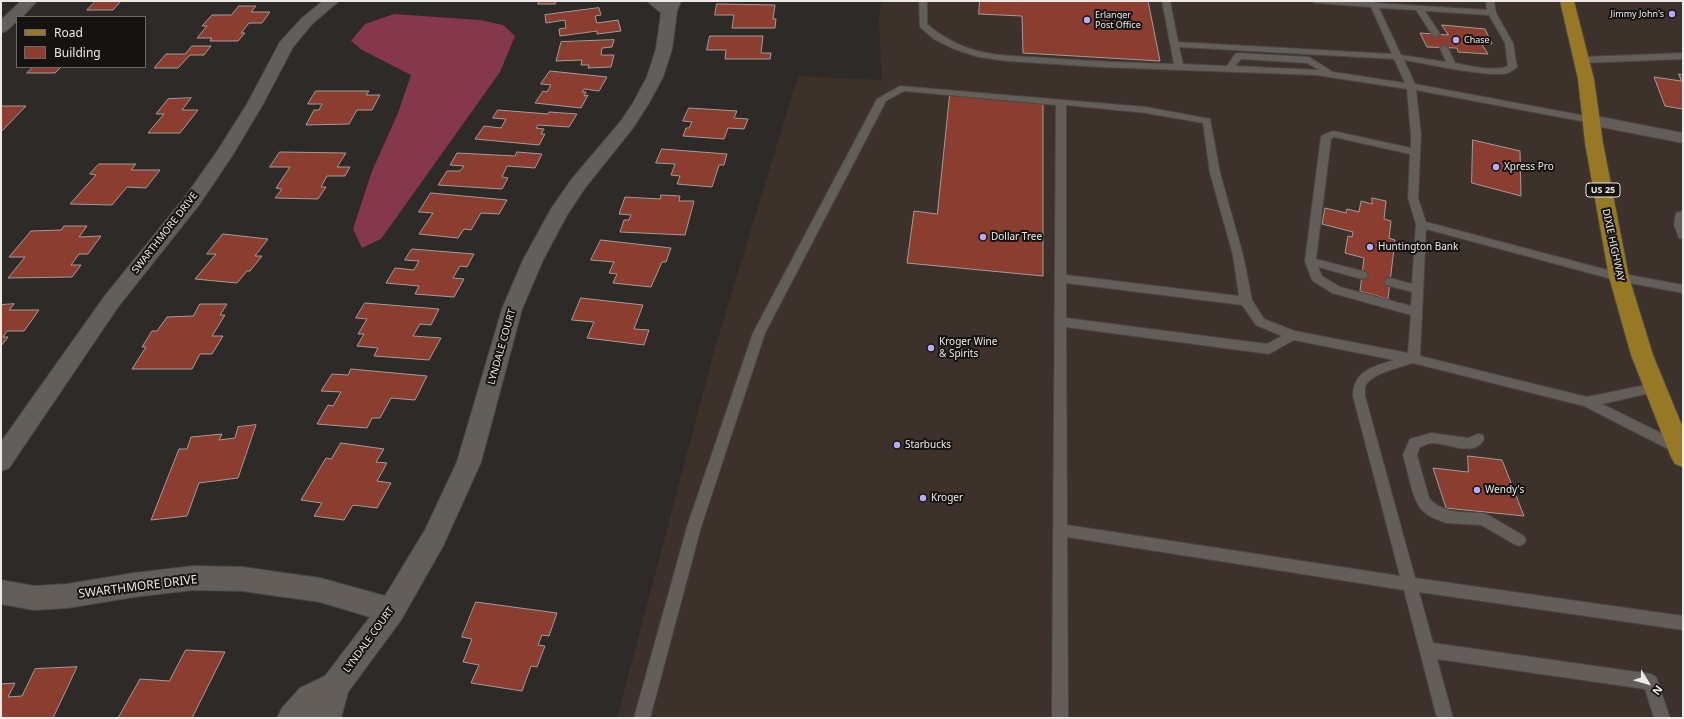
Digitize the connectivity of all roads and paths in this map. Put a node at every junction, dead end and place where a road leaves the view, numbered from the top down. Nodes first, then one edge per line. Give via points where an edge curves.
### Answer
1 (30, 1) edge
2 (346, 1) edge
3 (923, 1) edge
4 (1166, 1) edge
5 (1315, 1) edge
6 (1490, 1) edge
7 (1567, 1) edge
8 (1373, 3) edge
9 (329, 4) edge
10 (666, 4) edge
11 (1419, 8) junction
12 (1492, 13) junction
13 (1, 28) edge
14 (1436, 34) dead end
15 (1174, 44) junction
16 (1444, 48) dead end
17 (1683, 56) edge
18 (1399, 57) junction
19 (1582, 60) junction
20 (1179, 66) junction
21 (1452, 66) junction
22 (1230, 68) junction
23 (1331, 74) junction
24 (1411, 86) junction
25 (1061, 103) junction
26 (1591, 120) junction
27 (1683, 138) edge
28 (1415, 152) junction
29 (1683, 214) edge
30 (1421, 224) junction
31 (1683, 236) edge
32 (1310, 261) junction
33 (1362, 274) dead end
34 (1619, 277) junction
35 (1061, 278) junction
36 (1390, 282) dead end
37 (1418, 289) junction
38 (1683, 289) edge
39 (1246, 301) junction
40 (1416, 312) junction
41 (1061, 322) junction
42 (1293, 335) junction
43 (1414, 359) junction
44 (1656, 388) junction
45 (1586, 402) junction
46 (1478, 439) dead end
47 (1681, 453) edge
48 (1, 461) edge
49 (1060, 530) junction
50 (1518, 540) dead end
51 (1409, 584) junction
52 (1, 592) edge
53 (391, 611) junction
54 (1683, 623) edge
55 (1427, 650) junction
56 (335, 686) junction
57 (292, 718) edge
58 (324, 718) edge
59 (642, 718) edge
60 (1060, 718) edge
61 (1445, 718) edge
62 (1662, 718) edge

1 - 13 street
2 - 9 street, SWARTHMORE DRIVE
3 - 20 lane via 923,25 937,37 978,54 1100,64
4 - 15 lane
5 - 8 lane
6 - 12 lane
7 - 19 main road, DIXIE HIGHWAY / US 25
8 - 11 lane
8 - 18 lane
9 - 48 street, SWARTHMORE DRIVE via 307,21 286,45 255,104 205,183 111,302
10 - 53 street, LYNDALE COURT via 664,50 655,77 627,124 558,213 533,260 512,309 469,462 434,538
11 - 12 lane
11 - 14 lane
12 - 21 lane via 1509,43 1513,67 1505,70 1481,70
15 - 18 lane
15 - 20 lane
16 - 21 lane
17 - 19 lane
18 - 21 lane
18 - 24 lane
19 - 26 main road, DIXIE HIGHWAY / US 25
20 - 22 lane
22 - 23 lane
22 - 23 lane via 1238,56 1246,56 1309,60
23 - 24 lane
24 - 26 lane
24 - 28 lane via 1416,135
25 - 35 lane
25 - 39 lane via 1146,110 1207,121 1215,173 1238,255
25 - 59 lane via 903,88 882,99 759,333 694,527
26 - 27 street
26 - 34 main road, DIXIE HIGHWAY / US 25
28 - 30 lane via 1413,198
28 - 32 lane via 1334,134 1326,137
29 - 31 lane via 1680,215 1679,225
30 - 34 lane
30 - 37 lane
32 - 33 lane
32 - 40 lane via 1317,278 1336,290
34 - 38 lane
34 - 44 main road, DIXIE HIGHWAY / US 25 via 1642,355
35 - 39 lane
35 - 41 lane
36 - 37 lane
37 - 40 lane
39 - 42 lane via 1260,322
40 - 43 lane
41 - 42 lane via 1269,348
41 - 49 lane
42 - 43 lane
43 - 45 lane
43 - 51 lane via 1380,369 1366,377 1359,386 1359,396
44 - 45 lane
44 - 47 main road, DIXIE HIGHWAY / US 25
45 - 47 lane
46 - 50 lane via 1470,444 1431,438 1415,443 1410,455 1423,501 1429,508 1446,517 1483,519
49 - 51 lane
49 - 60 lane
51 - 54 lane
51 - 55 lane
52 - 53 street, SWARTHMORE DRIVE via 47,598 193,578 242,579 320,590
53 - 56 street, LYNDALE COURT
55 - 61 lane
55 - 62 lane via 1651,682
56 - 57 street, LYNDALE COURT via 310,698
56 - 58 street, LYNDALE COURT via 330,710

